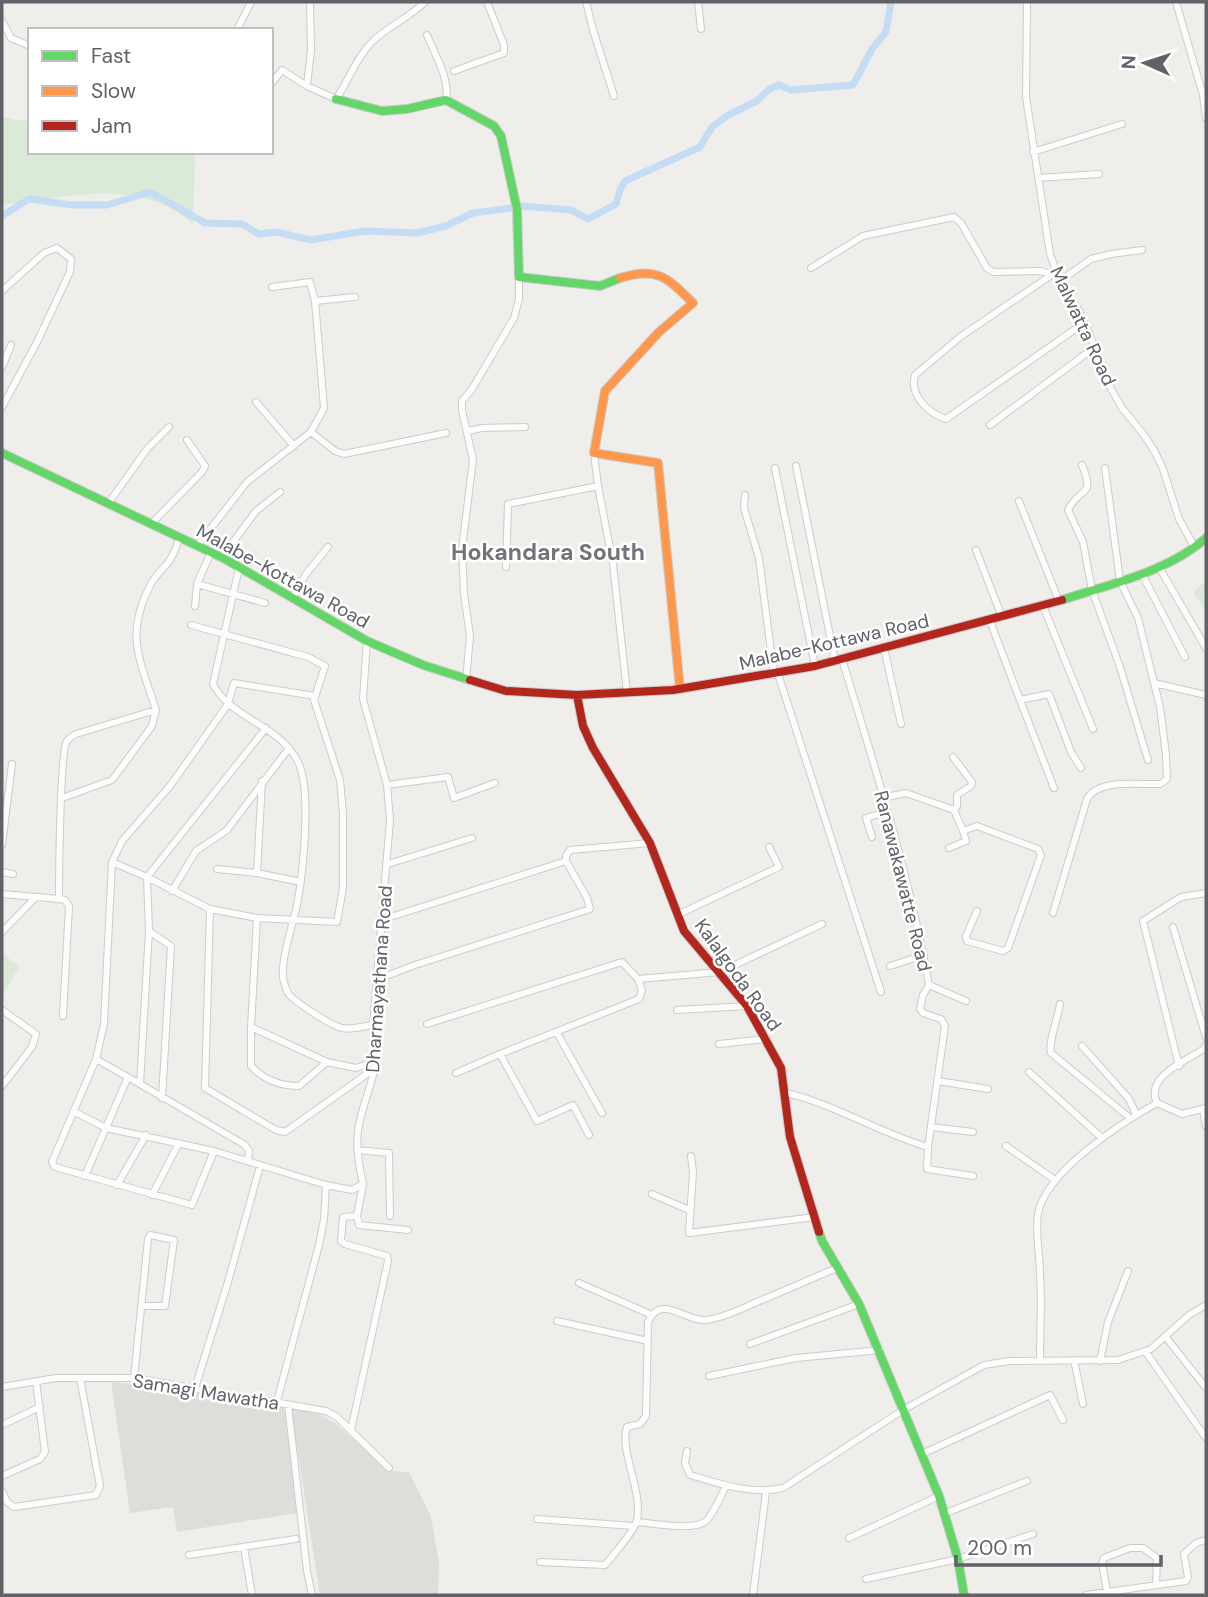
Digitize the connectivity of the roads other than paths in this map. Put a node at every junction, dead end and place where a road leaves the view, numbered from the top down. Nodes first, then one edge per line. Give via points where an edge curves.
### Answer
1 (251, 2) edge
2 (310, 2) edge
3 (425, 2) edge
4 (487, 2) edge
5 (586, 2) edge
6 (698, 2) edge
7 (1027, 2) edge
8 (1176, 2) edge
9 (2, 21) edge
10 (238, 28) edge
11 (701, 29) dead end
12 (427, 35) dead end
13 (28, 45) edge
14 (454, 71) dead end
15 (273, 81) edge
16 (307, 86) junction
17 (614, 96) dead end
18 (336, 99) junction
19 (446, 100) junction
20 (1206, 118) edge
21 (1122, 124) dead end
22 (1033, 152) junction
23 (1099, 174) dead end
24 (1038, 178) junction
25 (1142, 250) dead end
26 (811, 268) dead end
27 (1053, 273) junction
28 (519, 277) junction
29 (1060, 281) junction
30 (272, 287) dead end
31 (2, 291) edge
32 (355, 297) dead end
33 (315, 301) junction
34 (1084, 323) junction
35 (11, 345) dead end
36 (1095, 347) junction
37 (2, 367) edge
38 (256, 402) dead end
39 (2, 407) edge
40 (990, 425) dead end
41 (525, 427) dead end
42 (169, 428) dead end
43 (468, 431) junction
44 (311, 432) junction
45 (446, 433) dead end
46 (187, 440) dead end
47 (294, 446) junction
48 (2, 453) edge
49 (594, 453) junction
50 (1082, 465) dead end
51 (796, 466) dead end
52 (775, 468) dead end
53 (1105, 468) dead end
54 (598, 486) junction
55 (280, 492) dead end
56 (745, 495) dead end
57 (1018, 501) dead end
58 (108, 504) junction
59 (151, 524) junction
60 (180, 537) junction
61 (1206, 538) edge
62 (197, 545) junction
63 (328, 547) dead end
64 (1195, 548) junction
65 (976, 550) dead end
66 (211, 552) junction
67 (222, 557) junction
68 (506, 567) dead end
69 (1159, 567) junction
70 (239, 568) junction
71 (1142, 574) junction
72 (1120, 581) junction
73 (197, 584) junction
74 (1092, 590) junction
75 (233, 594) junction
76 (292, 598) junction
77 (1059, 601) junction
78 (265, 603) dead end
79 (195, 606) dead end
80 (1044, 606) junction
81 (1002, 617) junction
82 (990, 621) junction
83 (191, 625) dead end
84 (223, 635) junction
85 (367, 641) junction
86 (884, 648) junction
87 (1206, 648) edge
88 (1185, 657) dead end
89 (839, 660) junction
90 (815, 666) junction
91 (776, 675) junction
92 (466, 680) junction
93 (1154, 683) junction
94 (680, 690) junction
95 (627, 693) junction
96 (578, 695) junction
97 (1206, 695) edge
98 (315, 696) junction
99 (1020, 700) junction
100 (228, 704) junction
101 (156, 710) junction
102 (901, 724) dead end
103 (266, 728) junction
104 (1093, 729) dead end
105 (289, 748) junction
106 (953, 757) dead end
107 (1148, 760) dead end
108 (12, 764) dead end
109 (1081, 768) dead end
110 (262, 780) junction
111 (495, 783) dead end
112 (387, 785) junction
113 (1054, 788) dead end
114 (62, 798) junction
115 (882, 798) junction
116 (954, 810) junction
117 (886, 812) junction
118 (4, 813) edge
119 (963, 831) junction
120 (872, 837) dead end
121 (472, 838) dead end
122 (2, 843) edge
123 (650, 843) junction
124 (769, 846) dead end
125 (949, 848) dead end
126 (566, 861) junction
127 (112, 862) junction
128 (388, 864) junction
129 (217, 869) dead end
130 (2, 872) edge
131 (257, 873) junction
132 (13, 874) dead end
133 (147, 877) junction
134 (301, 881) junction
135 (172, 891) junction
136 (1206, 893) edge
137 (2, 894) edge
138 (34, 899) junction
139 (59, 899) junction
140 (211, 909) junction
141 (976, 911) dead end
142 (1053, 913) dead end
143 (677, 915) junction
144 (257, 918) junction
145 (292, 919) junction
146 (384, 919) junction
147 (822, 924) dead end
148 (1173, 928) dead end
149 (149, 931) junction
150 (2, 932) edge
151 (924, 956) junction
152 (890, 966) dead end
153 (720, 972) junction
154 (638, 979) junction
155 (376, 980) junction
156 (929, 985) junction
157 (881, 992) dead end
158 (965, 1001) dead end
159 (1060, 1004) dead end
160 (747, 1006) junction
161 (2, 1010) edge
162 (677, 1010) dead end
163 (62, 1016) dead end
164 (427, 1024) dead end
165 (373, 1025) junction
166 (251, 1027) junction
167 (557, 1033) junction
168 (1206, 1037) edge
169 (768, 1039) junction
170 (719, 1044) dead end
171 (1206, 1045) edge
172 (1082, 1046) dead end
173 (500, 1054) junction
174 (96, 1059) junction
175 (377, 1061) junction
176 (327, 1062) junction
177 (1179, 1066) junction
178 (374, 1069) junction
179 (1029, 1072) dead end
180 (456, 1073) dead end
181 (128, 1077) junction
182 (938, 1081) junction
183 (140, 1084) junction
184 (2, 1086) edge
185 (989, 1090) dead end
186 (786, 1093) junction
187 (162, 1098) junction
188 (1157, 1103) junction
189 (1205, 1109) edge
190 (73, 1111) junction
191 (602, 1113) dead end
192 (1133, 1116) junction
193 (1206, 1126) edge
194 (931, 1127) junction
195 (106, 1128) junction
196 (973, 1132) dead end
197 (146, 1135) junction
198 (589, 1136) dead end
199 (1102, 1138) junction
200 (179, 1143) junction
201 (1006, 1146) dead end
202 (928, 1147) junction
203 (357, 1150) junction
204 (214, 1151) junction
205 (691, 1156) dead end
206 (248, 1160) junction
207 (260, 1166) junction
208 (85, 1176) junction
209 (973, 1176) dead end
210 (1055, 1180) junction
211 (363, 1184) junction
212 (117, 1185) junction
213 (326, 1185) junction
214 (652, 1194) dead end
215 (152, 1195) junction
216 (690, 1210) junction
217 (357, 1216) junction
218 (390, 1216) dead end
219 (814, 1217) junction
220 (408, 1230) dead end
221 (837, 1268) junction
222 (1128, 1271) dead end
223 (579, 1283) dead end
224 (859, 1304) junction
225 (141, 1306) junction
226 (1206, 1306) edge
227 (652, 1315) junction
228 (557, 1321) dead end
229 (1166, 1336) junction
230 (648, 1341) junction
231 (750, 1344) dead end
232 (880, 1350) junction
233 (1146, 1351) junction
234 (1040, 1360) junction
235 (1074, 1360) junction
236 (1100, 1361) junction
237 (709, 1376) dead end
238 (80, 1378) junction
239 (134, 1378) junction
240 (36, 1381) junction
241 (2, 1387) edge
242 (195, 1388) junction
243 (1206, 1388) edge
244 (277, 1401) junction
245 (1083, 1404) dead end
246 (288, 1405) junction
247 (40, 1407) junction
248 (904, 1410) junction
249 (1063, 1420) dead end
250 (2, 1425) edge
251 (351, 1430) junction
252 (1206, 1438) edge
253 (687, 1451) dead end
254 (922, 1454) junction
255 (389, 1468) dead end
256 (2, 1476) edge
257 (1027, 1480) dead end
258 (726, 1486) junction
259 (2, 1491) edge
260 (766, 1492) junction
261 (939, 1496) junction
262 (946, 1513) junction
263 (537, 1518) dead end
264 (636, 1524) junction
265 (1033, 1534) dead end
266 (849, 1538) dead end
267 (296, 1539) dead end
268 (1206, 1540) edge
269 (244, 1547) junction
270 (189, 1555) dead end
271 (958, 1559) junction
272 (540, 1562) dead end
273 (866, 1579) dead end
274 (1156, 1584) junction
275 (1107, 1591) junction
276 (252, 1595) edge
277 (312, 1595) edge
278 (753, 1595) edge
279 (964, 1595) edge
280 (1086, 1595) edge

1 - 10 street
2 - 16 street
3 - 18 street via 371,43
4 - 14 street via 504,53
5 - 17 street
6 - 11 street
7 - 22 street, Malwatta Road via 1026,97
8 - 20 street
9 - 13 street via 11,38
12 - 19 street via 446,81
15 - 16 street via 282,70
16 - 18 street
18 - 19 street via 382,111
19 - 28 street via 494,126 501,136 517,209
21 - 22 street
22 - 24 street, Malwatta Road
23 - 24 street
24 - 27 street, Malwatta Road
25 - 29 street via 1091,259
26 - 27 street via 863,236 954,217 993,272
27 - 29 street, Malwatta Road
27 - 34 street via 915,375 919,399 935,416 946,419
28 - 43 street via 514,318 462,401
28 - 49 street via 600,286 643,273 667,278 693,303 659,332 605,391
29 - 34 street, Malwatta Road
30 - 33 street via 310,282
31 - 39 street via 44,253 57,248 71,259 71,272
32 - 33 street
33 - 44 street via 324,408
34 - 36 street, Malwatta Road
35 - 37 street
36 - 40 street
36 - 64 street, Malwatta Road via 1106,380 1159,461 1179,519
38 - 47 street
41 - 43 street
42 - 58 street via 147,449
43 - 92 street via 473,460 462,549 470,636
44 - 45 street via 344,454
44 - 47 street
46 - 59 street via 205,466
47 - 62 street via 247,482
48 - 58 street, Malabe-Kottawa Road
49 - 54 street
49 - 94 street via 658,463
50 - 74 street via 1088,486 1068,510 1083,542
51 - 89 street, Ranawakawatte Road
52 - 90 street
53 - 72 street
54 - 68 street via 508,504
54 - 95 street via 613,564
55 - 67 street via 256,511
56 - 91 street
57 - 77 street
58 - 59 street, Malabe-Kottawa Road
59 - 60 street, Malabe-Kottawa Road
60 - 62 street, Malabe-Kottawa Road
60 - 101 street via 172,558 152,582 136,623 135,645
61 - 64 street, Malabe-Kottawa Road
62 - 66 street, Malabe-Kottawa Road
63 - 76 street
64 - 69 street, Malabe-Kottawa Road
65 - 81 street
66 - 67 street, Malabe-Kottawa Road
66 - 73 street
67 - 70 street, Malabe-Kottawa Road
69 - 71 street, Malabe-Kottawa Road
69 - 87 street
70 - 75 street
70 - 76 street, Malabe-Kottawa Road
71 - 72 street, Malabe-Kottawa Road
71 - 88 street
72 - 74 street, Malabe-Kottawa Road
72 - 93 street via 1138,618
73 - 75 street
73 - 79 street
74 - 77 street, Malabe-Kottawa Road
74 - 107 street
75 - 78 street
75 - 84 street
76 - 85 street, Malabe-Kottawa Road
77 - 80 street, Malabe-Kottawa Road
80 - 81 street, Malabe-Kottawa Road
80 - 104 street
81 - 82 street, Malabe-Kottawa Road
82 - 86 street, Malabe-Kottawa Road
82 - 99 street
83 - 84 street
84 - 98 street via 308,657 325,666
84 - 100 street via 213,684
85 - 92 street, Malabe-Kottawa Road
85 - 112 street, Dharmayathana Road via 363,699
86 - 89 street, Malabe-Kottawa Road
86 - 102 street
89 - 90 street, Malabe-Kottawa Road
89 - 115 street, Ranawakawatte Road
90 - 91 street, Malabe-Kottawa Road
91 - 94 street, Malabe-Kottawa Road
91 - 157 street
92 - 96 street, Malabe-Kottawa Road via 506,691
93 - 97 street
93 - 142 street via 1167,779 1160,784 1092,791
94 - 95 street, Malabe-Kottawa Road
95 - 96 street, Malabe-Kottawa Road
96 - 123 street, Kalalgoda Road via 583,726 593,748
98 - 100 street via 233,683
98 - 145 street via 340,780 343,888 337,922
99 - 109 street via 1049,694
99 - 113 street
100 - 103 street
100 - 127 street via 170,786 122,841
101 - 114 street via 152,726 112,780
101 - 114 street via 76,734 67,741
103 - 105 street
103 - 133 street
105 - 110 street
105 - 134 street via 299,762 306,788
106 - 116 street via 972,782 957,795
108 - 118 street
110 - 131 street
110 - 135 street via 227,830 197,851
111 - 112 street via 454,798 447,777
112 - 128 street, Dharmayathana Road
114 - 139 street
115 - 116 street via 906,793
115 - 117 street, Ranawakawatte Road
116 - 119 street
117 - 120 street via 866,818
117 - 151 street, Ranawakawatte Road
118 - 122 street
119 - 125 street via 966,841
119 - 141 street via 978,826 1038,849 1041,855 1008,948 1003,951 967,941
121 - 128 street
123 - 126 street via 570,850
123 - 143 street, Kalalgoda Road
124 - 143 street via 779,867
126 - 146 street
126 - 155 street via 590,909
127 - 133 street
127 - 174 street via 104,1024
128 - 146 street, Dharmayathana Road
129 - 131 street
130 - 132 street
131 - 134 street
133 - 135 street
133 - 149 street
134 - 145 street
135 - 140 street
136 - 177 street via 1181,897 1143,921
137 - 138 street
138 - 139 street
138 - 150 street
139 - 163 street via 69,906
140 - 144 street
140 - 178 street via 205,1088 285,1132
143 - 153 street, Kalalgoda Road via 700,953
144 - 145 street
144 - 166 street
145 - 165 street via 283,977 289,994 333,1025 344,1029
146 - 155 street, Dharmayathana Road
147 - 153 street
148 - 168 street
149 - 183 street
149 - 187 street via 170,946
151 - 152 street
151 - 156 street, Ranawakawatte Road
153 - 154 street
153 - 160 street, Kalalgoda Road
154 - 164 street via 622,962
154 - 167 street via 639,999
155 - 165 street, Dharmayathana Road
156 - 158 street
156 - 182 street, Ranawakawatte Road via 920,1009 942,1019 945,1026
159 - 192 street via 1051,1053
160 - 162 street
160 - 169 street, Kalalgoda Road
161 - 184 street via 36,1034 32,1047
165 - 175 street, Dharmayathana Road
166 - 176 street
166 - 176 street via 251,1066 282,1086 299,1086
167 - 173 street
167 - 191 street
169 - 170 street
169 - 186 street, Kalalgoda Road
171 - 177 street
172 - 192 street via 1129,1099
173 - 180 street
173 - 198 street via 537,1121 573,1105
174 - 181 street
174 - 190 street
175 - 176 street via 356,1068
175 - 178 street, Dharmayathana Road
177 - 188 street via 1161,1077 1155,1087
178 - 203 street, Dharmayathana Road
179 - 199 street
181 - 183 street
181 - 195 street
182 - 185 street
182 - 194 street, Ranawakawatte Road
183 - 187 street
186 - 202 street
186 - 219 street, Kalalgoda Road via 790,1137
187 - 206 street via 245,1145
188 - 189 street via 1182,1114
188 - 192 street
189 - 193 street
190 - 195 street
190 - 208 street via 52,1162
192 - 199 street
194 - 196 street
194 - 202 street, Ranawakawatte Road
195 - 197 street
195 - 208 street
197 - 200 street
197 - 212 street
199 - 210 street
200 - 204 street
200 - 215 street
201 - 210 street
202 - 209 street via 927,1169
203 - 211 street, Dharmayathana Road
203 - 218 street via 389,1153
204 - 206 street
204 - 215 street via 192,1205
205 - 216 street
206 - 207 street
207 - 213 street
207 - 242 street
208 - 212 street
210 - 234 street via 1038,1214
211 - 213 street via 352,1190
211 - 217 street
212 - 215 street
213 - 244 street via 319,1245
214 - 216 street
216 - 219 street via 690,1233
217 - 220 street via 359,1225
217 - 251 street via 343,1216 341,1241 387,1256 388,1261
219 - 221 street, Kalalgoda Road
221 - 224 street, Kalalgoda Road
221 - 227 street via 703,1321 670,1310
222 - 236 street via 1108,1322
223 - 227 street
224 - 231 street
224 - 232 street, Kalalgoda Road
225 - 225 street via 148,1239 174,1240 167,1302 160,1307
225 - 239 street
226 - 229 street
227 - 230 street
228 - 230 street
229 - 233 street
229 - 243 street
230 - 264 street via 646,1416 640,1424 628,1427 624,1436 637,1487
232 - 237 street via 796,1358
232 - 248 street, Kalalgoda Road
233 - 236 street
233 - 252 street
234 - 235 street
234 - 248 street via 985,1365
235 - 236 street
235 - 245 street
238 - 239 street, Samagi Mawatha
238 - 240 street, Samagi Mawatha
238 - 259 street via 100,1486 96,1495 14,1507
239 - 242 street, Samagi Mawatha
240 - 241 street, Samagi Mawatha
240 - 247 street
242 - 244 street, Samagi Mawatha
244 - 246 street, Samagi Mawatha
246 - 251 street, Samagi Mawatha via 326,1411
246 - 277 street
247 - 250 street
247 - 256 street via 45,1452 40,1459
248 - 254 street, Kalalgoda Road
248 - 260 street via 805,1475
249 - 254 street via 1050,1395
251 - 255 street, Samagi Mawatha
253 - 258 street via 690,1475
254 - 261 street, Kalalgoda Road
257 - 262 street
258 - 260 street
258 - 264 street via 702,1524
260 - 278 street
261 - 262 street, Kalalgoda Road
261 - 266 street
262 - 271 street, Kalalgoda Road
263 - 264 street
264 - 272 street via 605,1565
265 - 271 street
267 - 269 street
268 - 274 street via 1184,1554 1186,1581
269 - 270 street
269 - 276 street
271 - 273 street
271 - 279 street, Kalalgoda Road
274 - 275 street
274 - 275 street via 1157,1558 1143,1548 1130,1548 1104,1558
275 - 280 street

